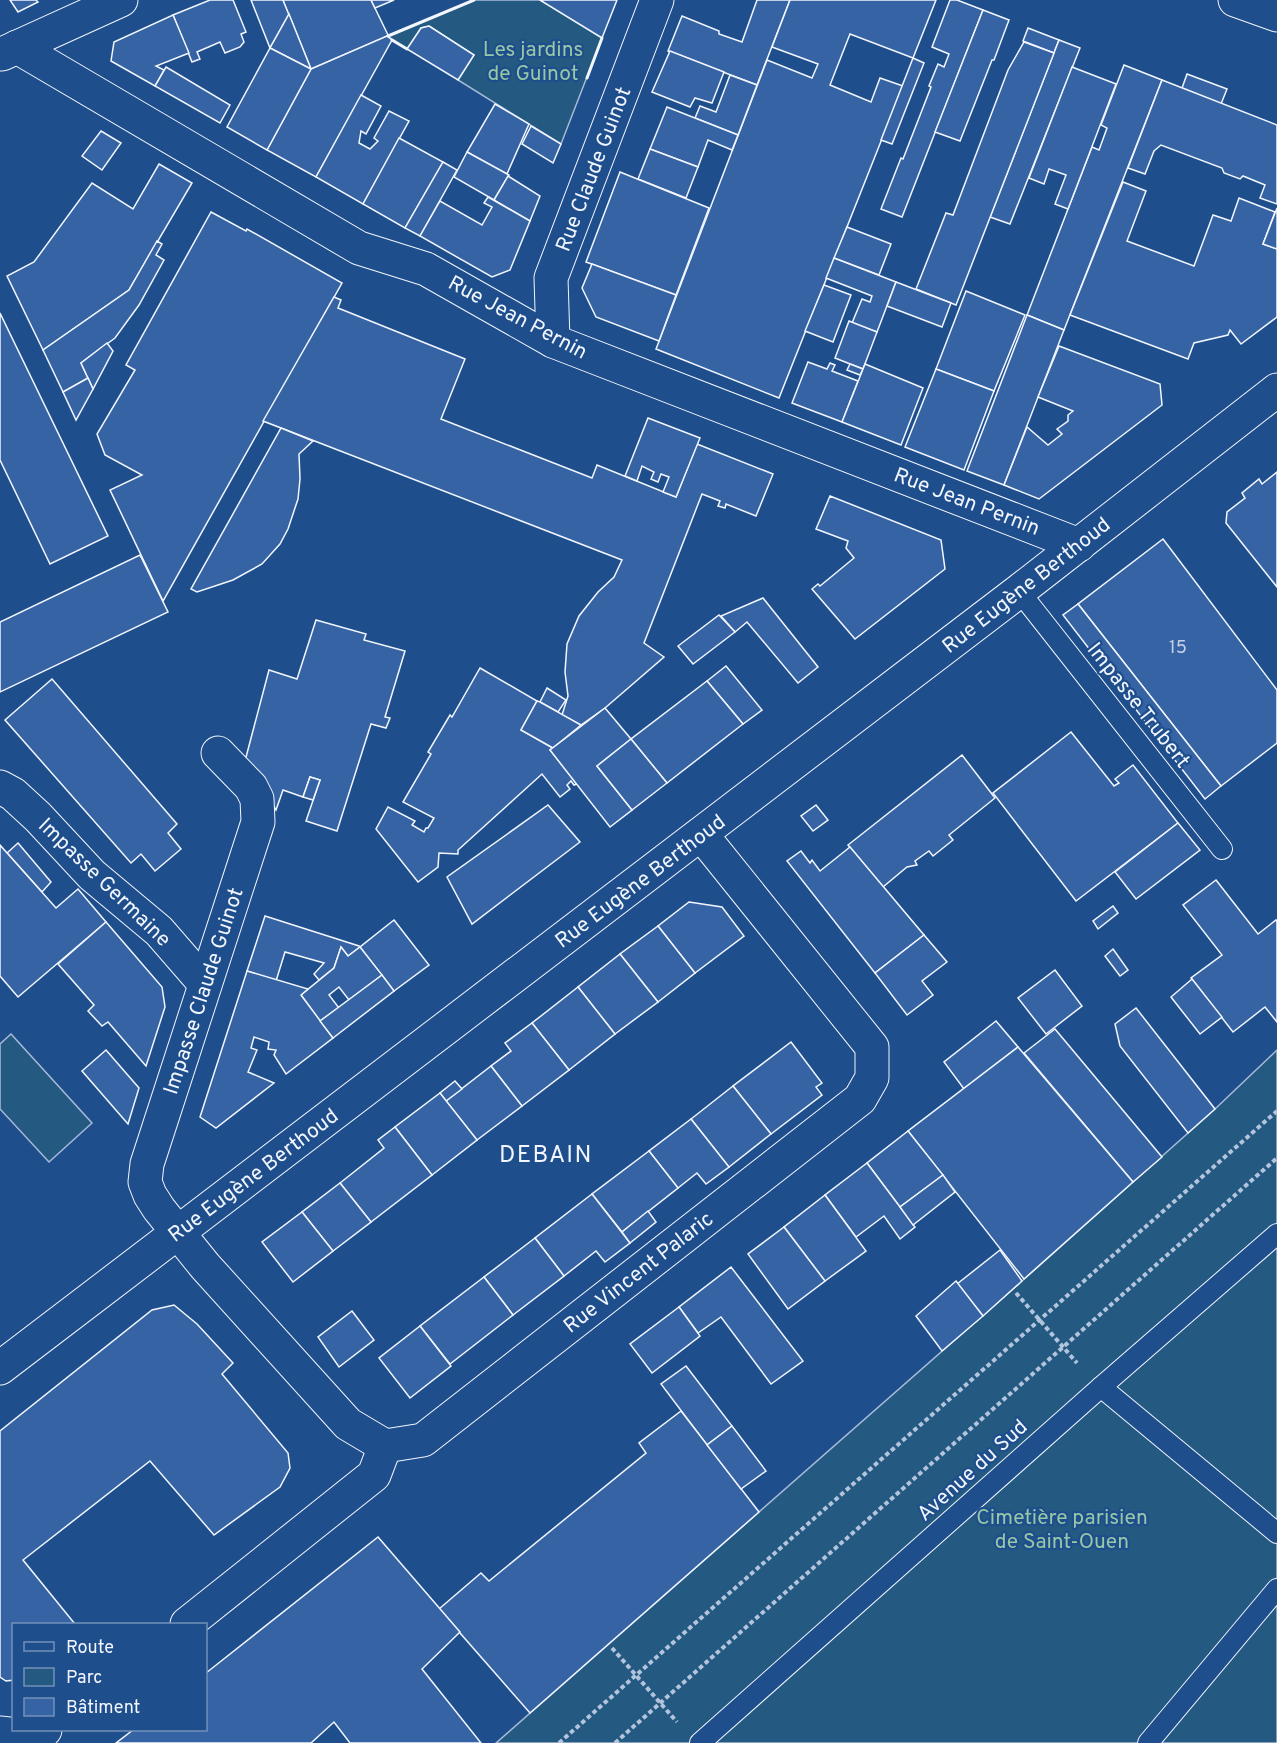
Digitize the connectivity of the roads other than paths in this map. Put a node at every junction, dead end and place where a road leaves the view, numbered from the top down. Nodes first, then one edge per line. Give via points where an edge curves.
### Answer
1 (121, 0) edge
2 (657, 0) edge
3 (1235, 0) edge
4 (1277, 15) edge
5 (8, 51) edge
6 (553, 341) junction
7 (1277, 390) edge
8 (1079, 545) junction
9 (1019, 591) junction
10 (218, 753) dead end
11 (0, 787) edge
12 (701, 834) junction
13 (1222, 849) dead end
14 (205, 984) junction
15 (178, 1233) junction
16 (1277, 1234) edge
17 (0, 1368) edge
18 (1101, 1387) junction
19 (385, 1446) junction
20 (1277, 1533) edge
21 (1277, 1589) edge
22 (188, 1623) edge
23 (42, 1731) edge
24 (0, 1733) edge
25 (700, 1743) edge
26 (1148, 1743) edge

1 - 5 street
2 - 6 street, Rue Claude Guinot via 551,278
3 - 4 street
5 - 6 street, Rue Jean Pernin via 359,248 426,269
6 - 8 street, Rue Jean Pernin
7 - 8 street, Rue Eugène Berthoud
8 - 9 street, Rue Eugène Berthoud
9 - 12 street, Rue Eugène Berthoud
9 - 13 lane, Impasse Trubert
10 - 14 street, Impasse Claude Guinot via 257,799 258,822
11 - 14 street, Impasse Germaine via 13,794 92,875 159,931
12 - 15 street, Rue Eugène Berthoud
12 - 19 street, Rue Vincent Palaric via 872,1047 872,1078 860,1100 423,1440
14 - 15 street, Impasse Claude Guinot via 147,1164 145,1182
15 - 17 street, Rue Eugène Berthoud
15 - 19 street via 348,1424
16 - 18 lane, Avenue du Sud
18 - 20 lane
18 - 25 lane, Avenue du Sud
19 - 22 street via 374,1475
21 - 26 lane
23 - 24 street via 26,1736

